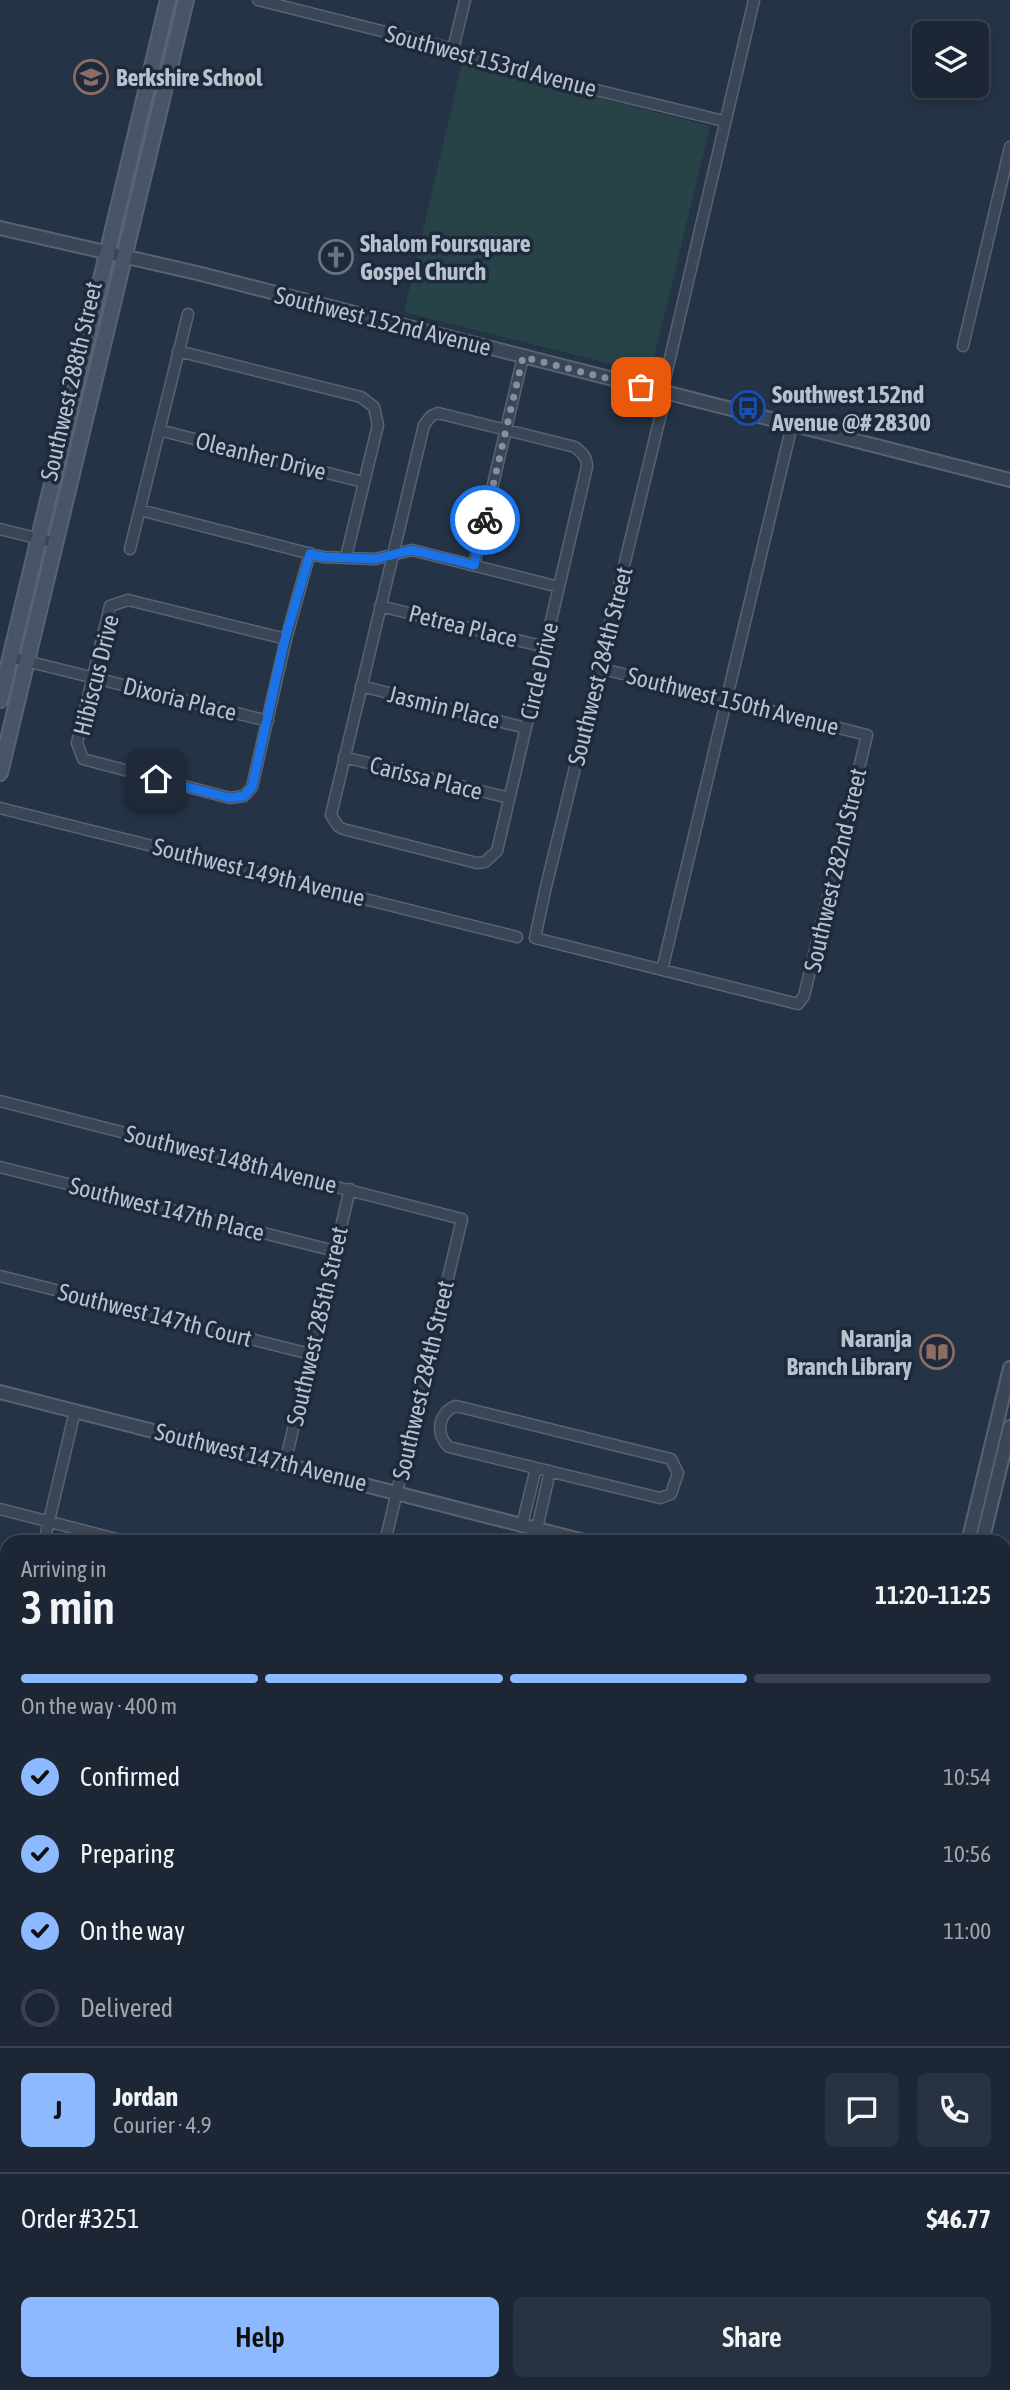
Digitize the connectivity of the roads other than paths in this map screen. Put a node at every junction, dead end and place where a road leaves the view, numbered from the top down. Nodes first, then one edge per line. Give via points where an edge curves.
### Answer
1 (168, 0) edge
2 (186, 0) edge
3 (258, 0) edge
4 (465, 0) edge
5 (754, 0) edge
6 (453, 49) junction
7 (146, 96) junction
8 (162, 100) junction
9 (724, 121) junction
10 (1010, 147) edge
11 (1005, 187) edge
12 (0, 228) edge
13 (109, 252) junction
14 (125, 256) junction
15 (188, 314) dead end
16 (963, 346) dead end
17 (178, 351) junction
18 (523, 357) junction
19 (664, 393) junction
20 (792, 425) junction
21 (507, 429) junction
22 (159, 430) junction
23 (1010, 480) edge
24 (363, 482) junction
25 (140, 510) junction
26 (0, 529) edge
27 (39, 538) junction
28 (56, 543) junction
29 (130, 549) dead end
30 (310, 554) junction
31 (392, 555) junction
32 (346, 557) junction
33 (474, 565) junction
34 (559, 587) junction
35 (380, 606) junction
36 (285, 639) junction
37 (545, 647) junction
38 (10, 657) junction
39 (27, 662) junction
40 (599, 668) junction
41 (93, 677) junction
42 (361, 686) junction
43 (0, 700) edge
44 (725, 700) junction
45 (268, 721) junction
46 (526, 727) junction
47 (867, 735) joint
48 (344, 757) junction
49 (0, 773) edge
50 (509, 799) junction
51 (0, 808) edge
52 (517, 937) dead end
53 (662, 970) junction
54 (0, 1101) edge
55 (0, 1167) edge
56 (350, 1189) junction
57 (462, 1219) joint
58 (335, 1251) junction
59 (0, 1276) edge
60 (310, 1353) junction
61 (1010, 1368) edge
62 (0, 1392) edge
63 (75, 1411) junction
64 (1010, 1427) edge
65 (285, 1463) junction
66 (536, 1468) junction
67 (550, 1471) junction
68 (397, 1492) junction
69 (0, 1509) edge
70 (48, 1522) junction
71 (522, 1525) junction
72 (537, 1529) junction
73 (45, 1535) edge
74 (100, 1535) edge
75 (388, 1535) edge
76 (561, 1535) edge
77 (970, 1535) edge
78 (984, 1535) edge

1 - 7 main road, Southwest 288th Street
2 - 8 main road, Southwest 288th Street
3 - 6 street, Southwest 153rd Avenue
4 - 6 street
5 - 9 street, Southwest 284th Street
6 - 9 street, Southwest 153rd Avenue via 456,56
7 - 8 main road
7 - 13 main road, Southwest 288th Street
8 - 14 main road, Southwest 288th Street
9 - 19 street, Southwest 284th Street
10 - 11 street
11 - 16 street
12 - 13 street, Southwest 152nd Avenue
13 - 14 street, Southwest 152nd Avenue
13 - 27 main road, Southwest 288th Street
14 - 18 street, Southwest 152nd Avenue
14 - 28 main road, Southwest 288th Street
15 - 17 street
17 - 22 street
17 - 24 street via 368,400 378,425
18 - 19 street, Southwest 152nd Avenue
18 - 21 street
19 - 20 street, Southwest 152nd Avenue
19 - 40 street, Southwest 284th Street
20 - 23 street, Southwest 152nd Avenue
20 - 44 street
21 - 31 street, Circle Drive via 443,413 426,420
21 - 33 street
21 - 34 street, Circle Drive via 576,447 587,461
22 - 24 street, Oleanher Drive
22 - 25 street
24 - 32 street
25 - 29 street
25 - 30 street
26 - 27 street
27 - 28 street
27 - 38 main road, Southwest 288th Street
28 - 39 main road, Southwest 288th Street
30 - 32 street
30 - 36 street, Hibiscus Drive
31 - 32 street
31 - 33 street via 412,550
31 - 35 street, Circle Drive
33 - 34 street
34 - 37 street, Circle Drive
35 - 37 street, Petrea Place
35 - 42 street, Circle Drive
36 - 41 street, Hibiscus Drive via 128,600 110,606
36 - 45 street, Hibiscus Drive
37 - 46 street, Circle Drive
38 - 39 street, Dixoria Place
38 - 43 main road, Southwest 288th Street
39 - 41 street, Dixoria Place
39 - 49 main road, Southwest 288th Street
40 - 44 street, Southwest 150th Avenue
40 - 53 street, Southwest 284th Street via 535,938
41 - 45 street, Dixoria Place
41 - 45 street, Hibiscus Drive via 77,743 83,759 230,798 244,796 252,787
42 - 46 street, Jasmin Place
42 - 48 street, Circle Drive
44 - 47 street, Southwest 150th Avenue
44 - 53 street
46 - 50 street, Circle Drive
47 - 53 street, Southwest 282nd Street via 823,925 799,1004
48 - 50 street, Carissa Place
48 - 50 street, Circle Drive via 331,815 338,826 477,863 495,855
51 - 52 street, Southwest 149th Avenue
54 - 56 street, Southwest 148th Avenue
55 - 58 street, Southwest 147th Place
56 - 57 street, Southwest 148th Avenue
56 - 58 street, Southwest 285th Street
57 - 68 street, Southwest 284th Street
58 - 60 street, Southwest 285th Street
59 - 60 street, Southwest 147th Court
60 - 65 street, Southwest 285th Street
61 - 77 street
62 - 63 street, Southwest 147th Avenue
63 - 65 street, Southwest 147th Avenue
63 - 70 street
64 - 78 street
65 - 68 street, Southwest 147th Avenue
66 - 67 street
66 - 67 street via 449,1447 440,1432 444,1414 461,1407 593,1440 671,1460 678,1473 671,1494 660,1498
66 - 71 street
67 - 72 street
68 - 71 street, Southwest 147th Avenue
68 - 75 street, Southwest 284th Street
69 - 70 street
70 - 73 street
70 - 74 street
71 - 72 street, Southwest 147th Avenue
72 - 76 street, Southwest 147th Avenue

